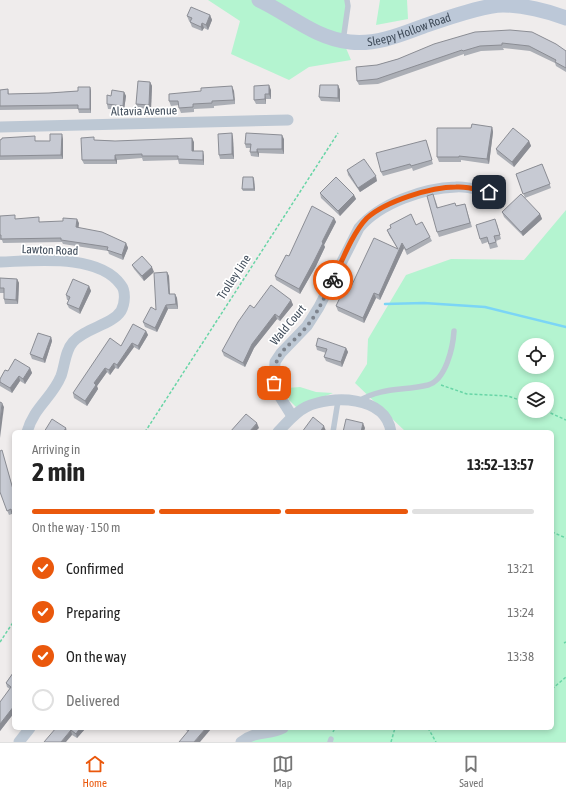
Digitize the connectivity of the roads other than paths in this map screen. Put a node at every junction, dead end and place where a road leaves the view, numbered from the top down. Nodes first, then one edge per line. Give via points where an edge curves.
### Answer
1 (259, 0) edge
2 (347, 0) edge
3 (502, 3) edge
4 (566, 18) edge
5 (343, 41) junction
6 (288, 120) dead end
7 (0, 127) edge
8 (489, 192) dead end
9 (0, 262) edge
10 (454, 332) dead end
11 (338, 401) junction
12 (358, 401) junction
13 (292, 416) junction
14 (27, 430) edge
15 (280, 430) edge
16 (334, 430) edge
17 (390, 430) edge
18 (28, 730) edge
19 (280, 730) edge
20 (19, 742) edge
21 (241, 742) edge

1 - 5 main road, Sleepy Hollow Road via 319,33
2 - 5 lane
3 - 4 main road, Sleepy Hollow Road
3 - 5 main road, Sleepy Hollow Road via 380,40
6 - 7 street, Altavia Avenue
8 - 13 street, Wald Court via 457,186 433,189 386,205 359,228 319,307 307,326 281,352 275,362 274,383
9 - 14 street, Lawton Road via 66,261 91,266 113,276 124,288 121,311 114,318 82,334 71,343 61,376 51,395 30,419
10 - 12 lane via 450,356 444,369 429,384 376,393
11 - 12 street
11 - 13 street via 318,403
11 - 16 lane
12 - 17 street via 380,412 387,419
13 - 15 street
18 - 20 street
19 - 21 street via 253,734

